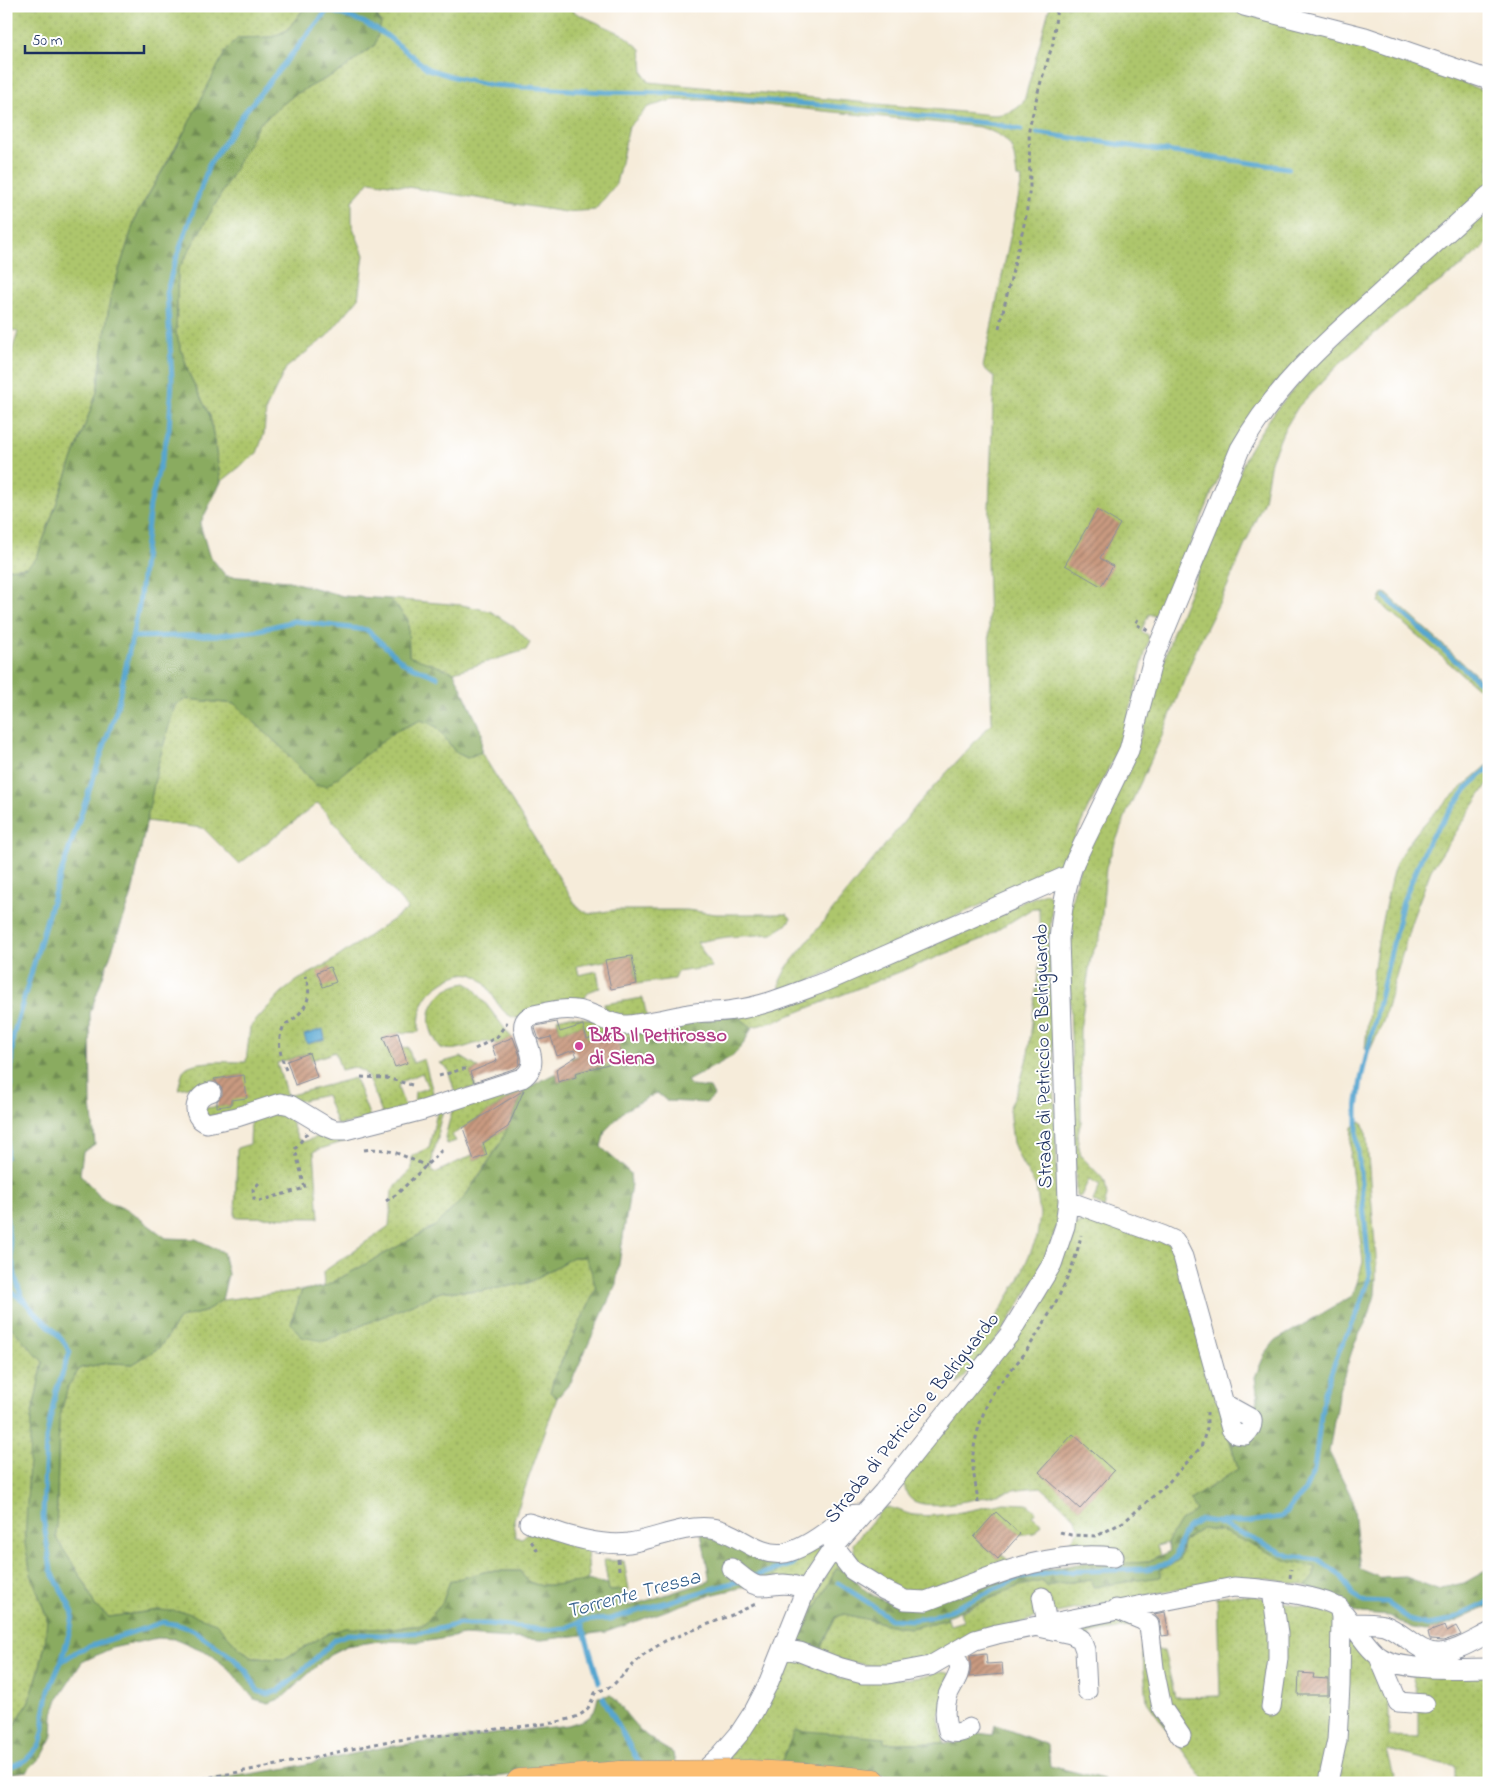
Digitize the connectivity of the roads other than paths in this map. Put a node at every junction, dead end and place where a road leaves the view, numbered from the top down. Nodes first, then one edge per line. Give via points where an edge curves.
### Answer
1 (1244, 6) edge
2 (1489, 80) edge
3 (1489, 195) edge
4 (1069, 876) junction
5 (211, 1092) dead end
6 (1068, 1200) junction
7 (1215, 1404) road end
8 (862, 1513) junction
9 (529, 1524) dead end
10 (834, 1547) junction
11 (1114, 1556) dead end
12 (739, 1574) dead end
13 (796, 1586) dead end
14 (1272, 1591) junction
15 (1042, 1597) dead end
16 (1339, 1608) junction
17 (1116, 1610) junction
18 (1041, 1624) junction
19 (1353, 1624) junction
20 (1489, 1633) edge
21 (782, 1649) junction
22 (953, 1653) junction
23 (1379, 1657) junction
24 (1489, 1668) edge
25 (1087, 1691) dead end
26 (1425, 1704) dead end
27 (1271, 1707) dead end
28 (969, 1728) dead end
29 (1181, 1736) dead end
30 (520, 1783) edge
31 (690, 1783) edge
32 (873, 1783) edge
33 (1330, 1783) edge

1 - 2 street via 1365,37
3 - 4 street, Strada di Petriccio e Belriguardo via 1315,351 1254,423 1240,449 1161,638 1129,750
4 - 5 street via 786,997 736,1010 695,1013 625,1025 611,1023 581,1010 556,1010 529,1017 523,1028 532,1068 522,1078 358,1128 336,1130 290,1105 280,1103 207,1123 197,1115 196,1106 204,1092
4 - 6 street, Strada di Petriccio e Belriguardo via 1059,939
6 - 7 street via 1175,1242 1183,1257
6 - 8 street, Strada di Petriccio e Belriguardo via 1065,1226 1052,1264 1009,1335 883,1492
8 - 9 street via 846,1516 819,1538 797,1549 772,1554 728,1532 708,1528 612,1544
8 - 10 street, Strada di Petriccio e Belriguardo
10 - 11 street via 852,1570 889,1593 916,1602 926,1602 1015,1568 1052,1558 1094,1554
10 - 21 street, Strada di Petriccio e Belriguardo via 806,1589
12 - 13 street via 760,1586 788,1583
14 - 16 street via 1324,1600
14 - 17 street via 1234,1587
14 - 27 street via 1278,1659
15 - 18 street
16 - 19 street
16 - 33 street via 1340,1686 1337,1740
17 - 18 street
17 - 29 street via 1149,1626 1162,1708
18 - 22 street via 975,1640
18 - 25 street via 1081,1639 1085,1650
19 - 20 street via 1385,1625 1422,1649 1437,1653 1460,1648
19 - 23 street
21 - 22 street via 863,1674 916,1670
21 - 31 street, Strada di Petriccio e Belriguardo via 761,1698 744,1726 720,1756
22 - 28 street via 959,1670 945,1704 944,1719 948,1731 954,1734
23 - 24 street via 1397,1664 1422,1667
23 - 26 street via 1398,1702
30 - 32 highway, bridge via 621,1775 750,1774

